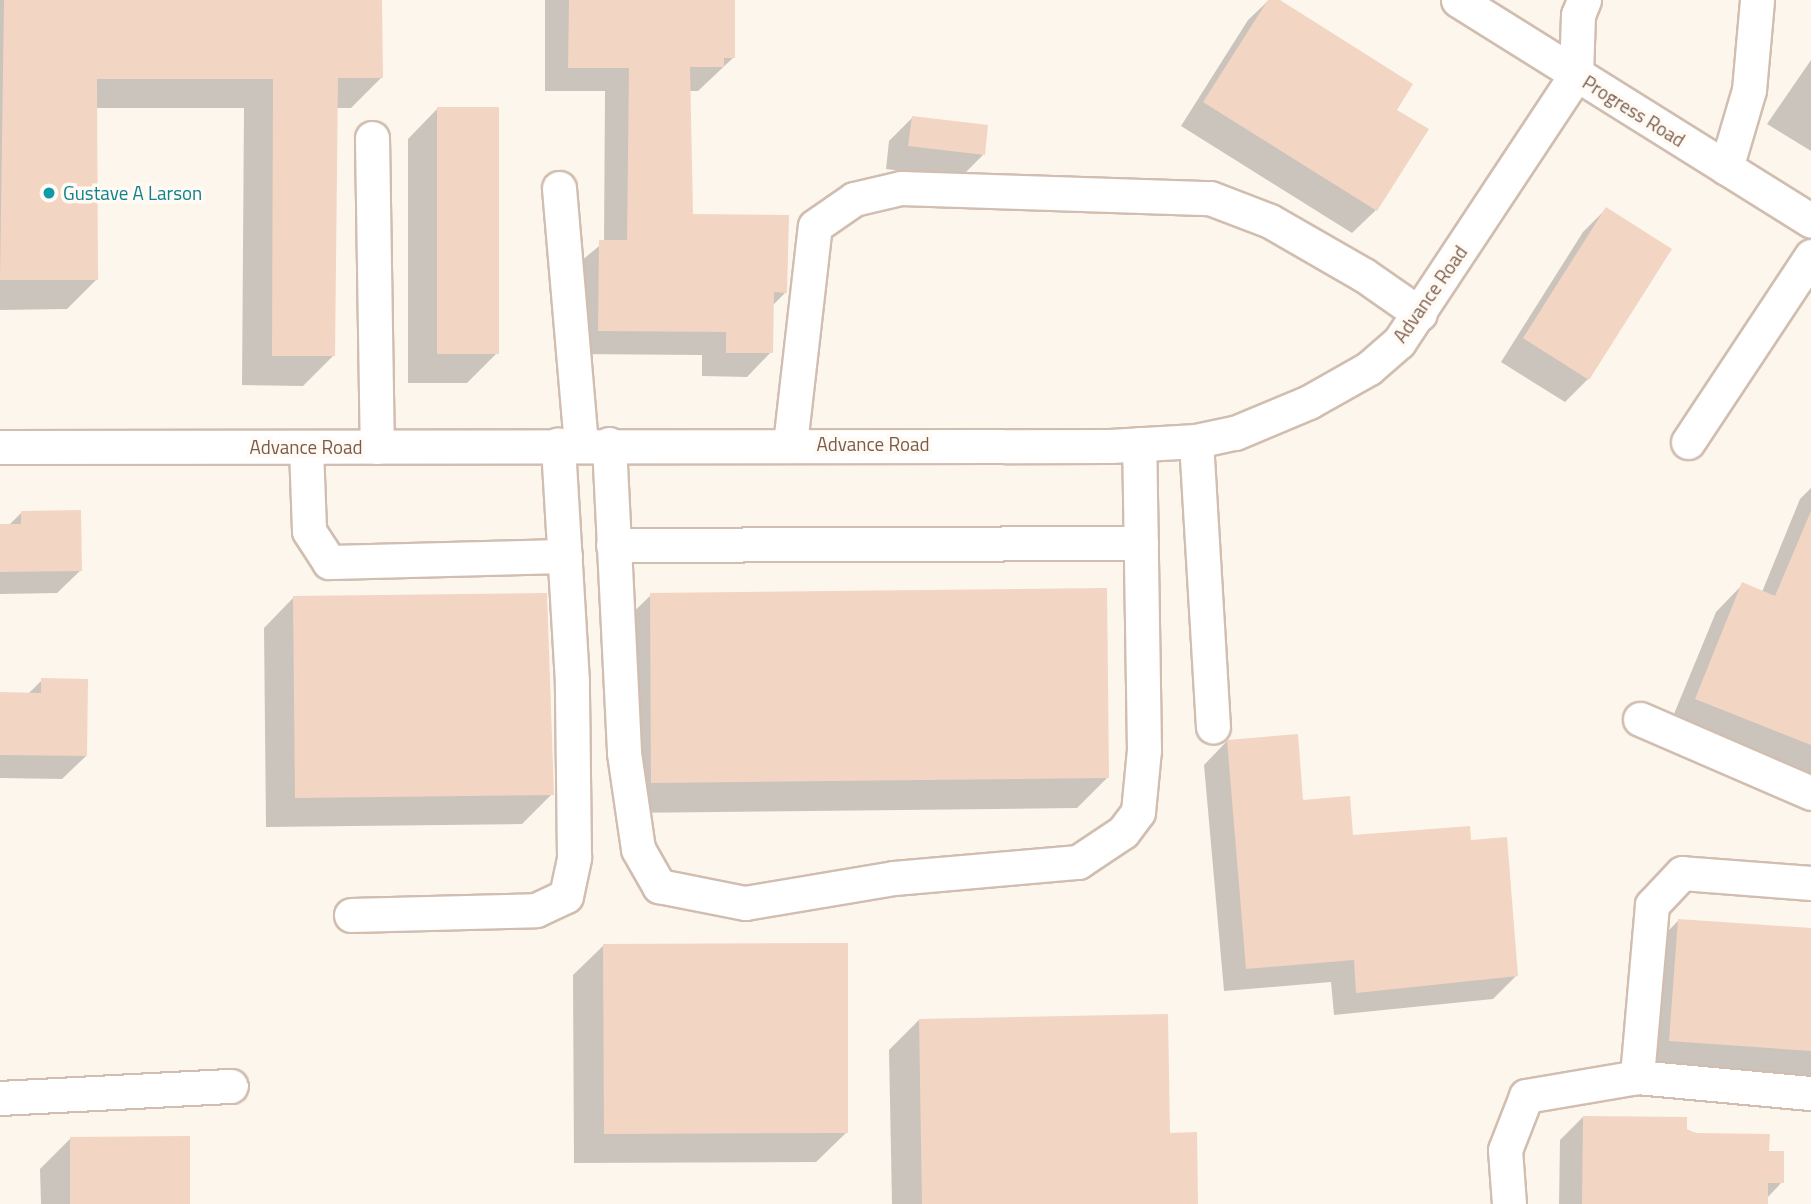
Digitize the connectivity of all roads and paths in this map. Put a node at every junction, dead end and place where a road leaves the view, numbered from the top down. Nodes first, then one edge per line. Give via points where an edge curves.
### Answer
1 (1458, 0) edge
2 (1584, 0) edge
3 (1757, 0) edge
4 (1576, 75) junction
5 (372, 138) dead end
6 (1726, 168) junction
7 (559, 188) dead end
8 (1811, 221) edge
9 (1811, 256) edge
10 (1419, 314) junction
11 (1196, 441) junction
12 (1688, 442) dead end
13 (583, 444) junction
14 (790, 444) junction
15 (1139, 444) junction
16 (0, 447) edge
17 (377, 447) junction
18 (306, 448) junction
19 (1141, 542) junction
20 (613, 545) junction
21 (565, 556) junction
22 (1640, 719) dead end
23 (1213, 726) dead end
24 (1811, 793) edge
25 (1811, 883) edge
26 (351, 915) dead end
27 (1637, 1077) junction
28 (231, 1086) dead end
29 (1811, 1093) edge
30 (0, 1098) edge
31 (1509, 1204) edge

1 - 4 street, Progress Road
2 - 4 street via 1578,15
3 - 6 street via 1749,90
4 - 6 street, Progress Road
4 - 10 street, Advance Road
5 - 17 street
6 - 8 street, Progress Road
7 - 13 street
9 - 12 street
10 - 11 street, Advance Road via 1399,342 1369,368 1235,433
10 - 14 street via 1364,275 1270,221 1210,198 901,188 854,199 815,226
11 - 15 street, Advance Road
11 - 23 street
13 - 14 street, Advance Road
13 - 17 street, Advance Road
13 - 20 street
13 - 21 street
14 - 15 street, Advance Road
15 - 19 street
16 - 18 street, Advance Road
17 - 18 street, Advance Road
18 - 21 street via 309,531 328,562
19 - 20 street
19 - 20 street via 1144,750 1138,812 1123,832 1078,862 894,878 746,903 659,886 638,849 624,753
21 - 26 street via 574,857 566,896 536,910
22 - 24 street
25 - 27 street via 1682,873 1652,905
27 - 29 street
27 - 31 street via 1526,1096 1505,1150
28 - 30 street

